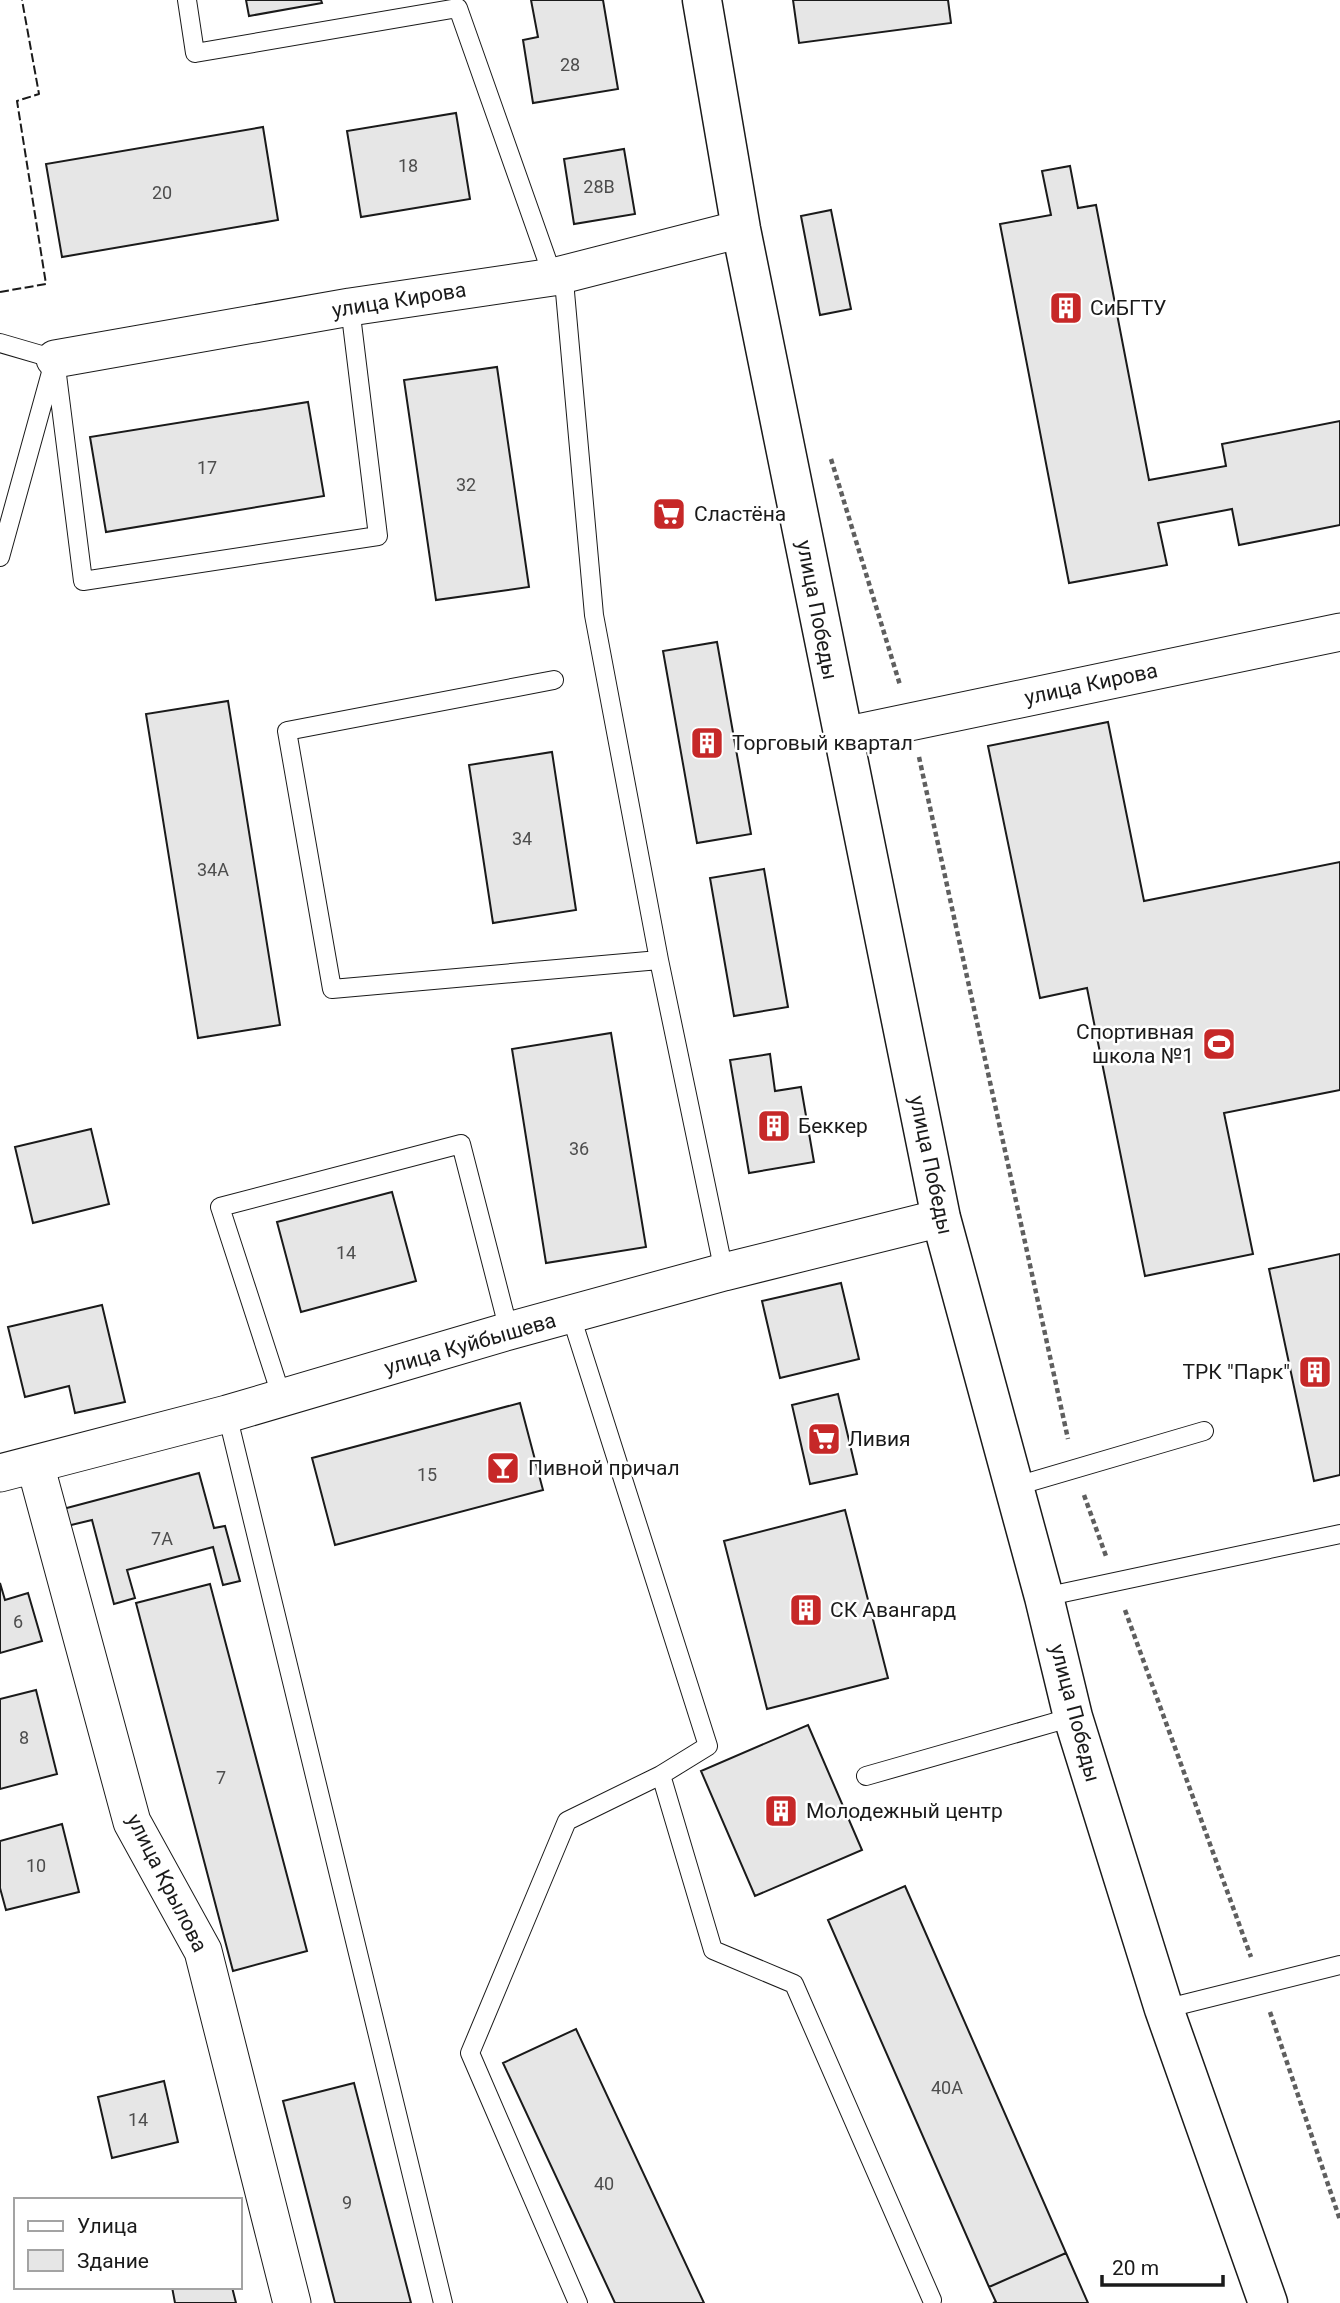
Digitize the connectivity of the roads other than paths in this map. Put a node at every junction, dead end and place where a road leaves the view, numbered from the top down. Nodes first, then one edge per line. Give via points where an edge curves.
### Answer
1 (187, 0) edge
2 (702, 0) edge
3 (457, 4) edge
4 (741, 229) junction
5 (553, 277) junction
6 (350, 307) junction
7 (0, 343) edge
8 (55, 359) junction
9 (0, 557) edge
10 (1340, 632) edge
11 (554, 680) dead end
12 (842, 736) junction
13 (659, 960) junction
14 (941, 1218) junction
15 (724, 1272) junction
16 (571, 1316) junction
17 (509, 1331) junction
18 (282, 1398) junction
19 (228, 1415) junction
20 (1204, 1431) dead end
21 (35, 1464) junction
22 (0, 1474) edge
23 (1013, 1487) junction
24 (1340, 1534) edge
25 (1044, 1597) junction
26 (1073, 1717) junction
27 (661, 1775) junction
28 (866, 1776) dead end
29 (1340, 1965) edge
30 (1164, 2009) junction
31 (932, 2300) dead end
32 (292, 2303) edge
33 (443, 2303) edge
34 (578, 2303) edge
35 (1268, 2303) edge

1 - 3 lane via 195,53
2 - 4 street, улица Победы
3 - 5 lane
4 - 5 street, улица Кирова
4 - 12 street, улица Победы
5 - 6 street, улица Кирова
5 - 13 lane via 565,292 594,615
6 - 8 street, улица Кирова
6 - 8 lane via 378,536 83,581
7 - 8 lane
8 - 9 lane
10 - 12 street, улица Кирова
11 - 13 lane via 287,731 332,989
12 - 14 street, улица Победы
13 - 15 lane
14 - 15 street, улица Куйбышева
14 - 23 street, улица Победы
15 - 16 street, улица Куйбышева
16 - 17 street, улица Куйбышева
16 - 27 lane via 708,1746
17 - 18 street, улица Куйбышева
17 - 18 lane via 461,1144 220,1207
18 - 19 street, улица Куйбышева
19 - 21 street, улица Куйбышева
19 - 33 lane
20 - 23 lane
21 - 22 street, улица Куйбышева
21 - 32 street, улица Крылова via 132,1822 203,1951
23 - 25 street, улица Победы
24 - 25 lane
25 - 26 street, улица Победы
26 - 28 lane
26 - 30 street, улица Победы
27 - 31 lane via 713,1950 794,1984
27 - 34 lane via 567,1821 470,2053
29 - 30 lane
30 - 35 street, улица Победы

